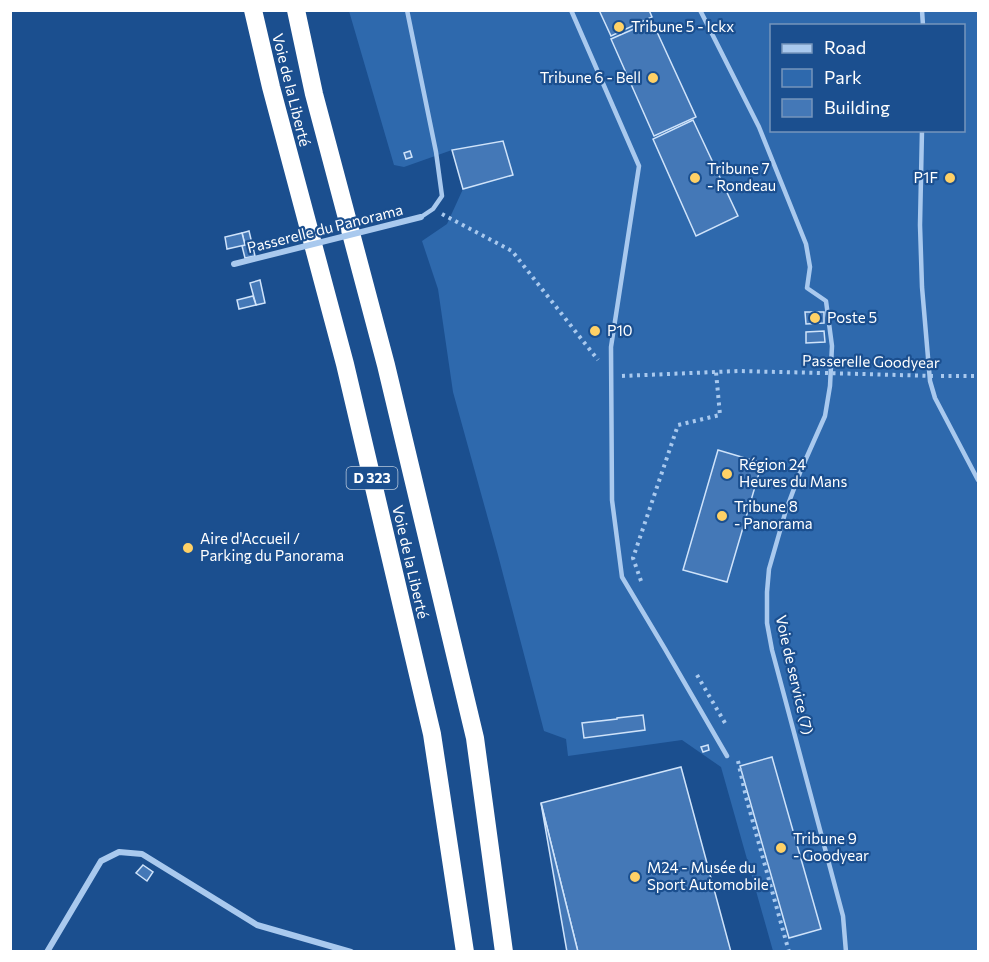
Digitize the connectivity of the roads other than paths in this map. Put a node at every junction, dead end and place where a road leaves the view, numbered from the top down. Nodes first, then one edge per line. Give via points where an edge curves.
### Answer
1 (253, 10) edge
2 (296, 10) edge
3 (407, 10) edge
4 (571, 10) edge
5 (700, 10) edge
6 (922, 132) edge
7 (421, 217) joint
8 (234, 264) dead end
9 (978, 467) edge
10 (973, 470) junction
11 (978, 480) edge
12 (727, 756) dead end
13 (47, 951) edge
14 (351, 951) edge
15 (465, 951) edge
16 (504, 951) edge
17 (846, 951) edge

1 - 15 highway, Voie de la Liberté / D 323 via 345,364 432,734
2 - 16 highway, Voie de la Liberté / D 323 via 475,738
3 - 7 lane via 442,196
4 - 12 lane via 639,166 611,347 612,500 622,577
5 - 17 lane, Voie de service (7) via 759,127 806,244 810,267 807,288 826,301 832,346 825,416 786,510 769,569 767,623 843,916
6 - 10 lane via 922,287 930,381
7 - 8 street, Passerelle du Panorama, bridge
9 - 10 lane
10 - 11 lane
13 - 14 street via 101,861 119,852 142,854 257,925

